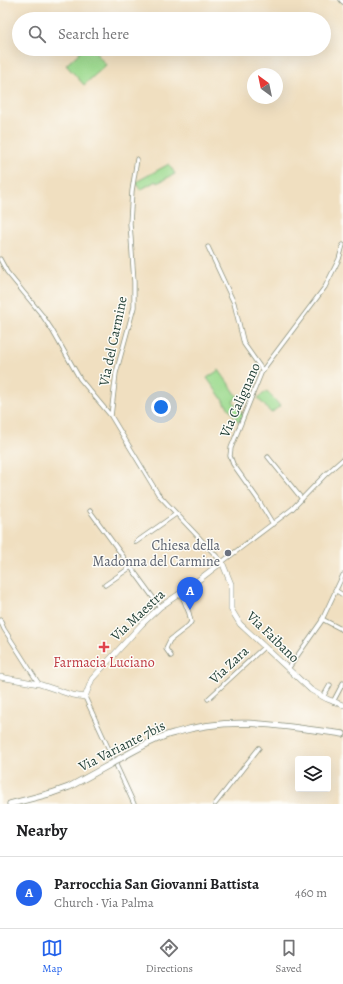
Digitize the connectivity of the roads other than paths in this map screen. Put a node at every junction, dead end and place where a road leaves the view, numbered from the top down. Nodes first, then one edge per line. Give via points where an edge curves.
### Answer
1 (341, 0) edge
2 (343, 2) edge
3 (137, 159) dead end
4 (343, 245) edge
5 (208, 247) dead end
6 (0, 259) edge
7 (263, 371) junction
8 (111, 416) junction
9 (268, 457) dead end
10 (343, 459) edge
11 (302, 499) junction
12 (90, 511) dead end
13 (176, 514) junction
14 (273, 524) junction
15 (136, 542) dead end
16 (222, 562) junction
17 (131, 567) junction
18 (343, 575) edge
19 (105, 585) dead end
20 (335, 590) junction
21 (180, 593) junction
22 (343, 594) edge
23 (160, 607) junction
24 (322, 619) junction
25 (0, 620) edge
26 (343, 630) edge
27 (264, 647) junction
28 (171, 656) dead end
29 (288, 669) junction
30 (0, 677) edge
31 (343, 683) edge
32 (39, 684) junction
33 (330, 684) dead end
34 (85, 697) junction
35 (323, 697) junction
36 (208, 698) dead end
37 (334, 702) junction
38 (343, 705) edge
39 (343, 734) edge
40 (259, 748) dead end
41 (10, 804) edge
42 (134, 804) edge
43 (215, 804) edge

1 - 2 street
3 - 8 street, Via del Carmine via 130,223 134,307 116,373
4 - 7 street, Via Calignano via 325,287
5 - 7 street via 234,303 244,344
6 - 8 street via 48,325 80,379
7 - 14 street, Via Calignano via 230,456 236,470
8 - 13 street via 158,494
9 - 11 street
10 - 11 street
11 - 14 street
12 - 17 street
13 - 15 street
13 - 16 street
14 - 16 street
16 - 21 street, Via Maestra
16 - 27 street, Via Faibano via 231,584 230,604 234,615
17 - 19 street
17 - 23 street
18 - 20 street
20 - 22 street
20 - 24 street
21 - 23 street, Via Maestra
21 - 28 street via 191,622 168,643 166,649
23 - 34 street, Via Maestra via 92,679
24 - 26 street
24 - 29 street
25 - 32 street
27 - 29 street, Via Faibano
27 - 36 street, Via Zara
29 - 35 street, Via Faibano via 311,690
30 - 32 street
31 - 37 street
32 - 34 street
33 - 35 street
34 - 42 street
35 - 37 street, Via Faibano
37 - 38 street, Via Faibano
39 - 41 main road, Via Variante 7bis, bridge via 253,723 225,723 199,727 172,733 69,787 35,799
40 - 43 street

